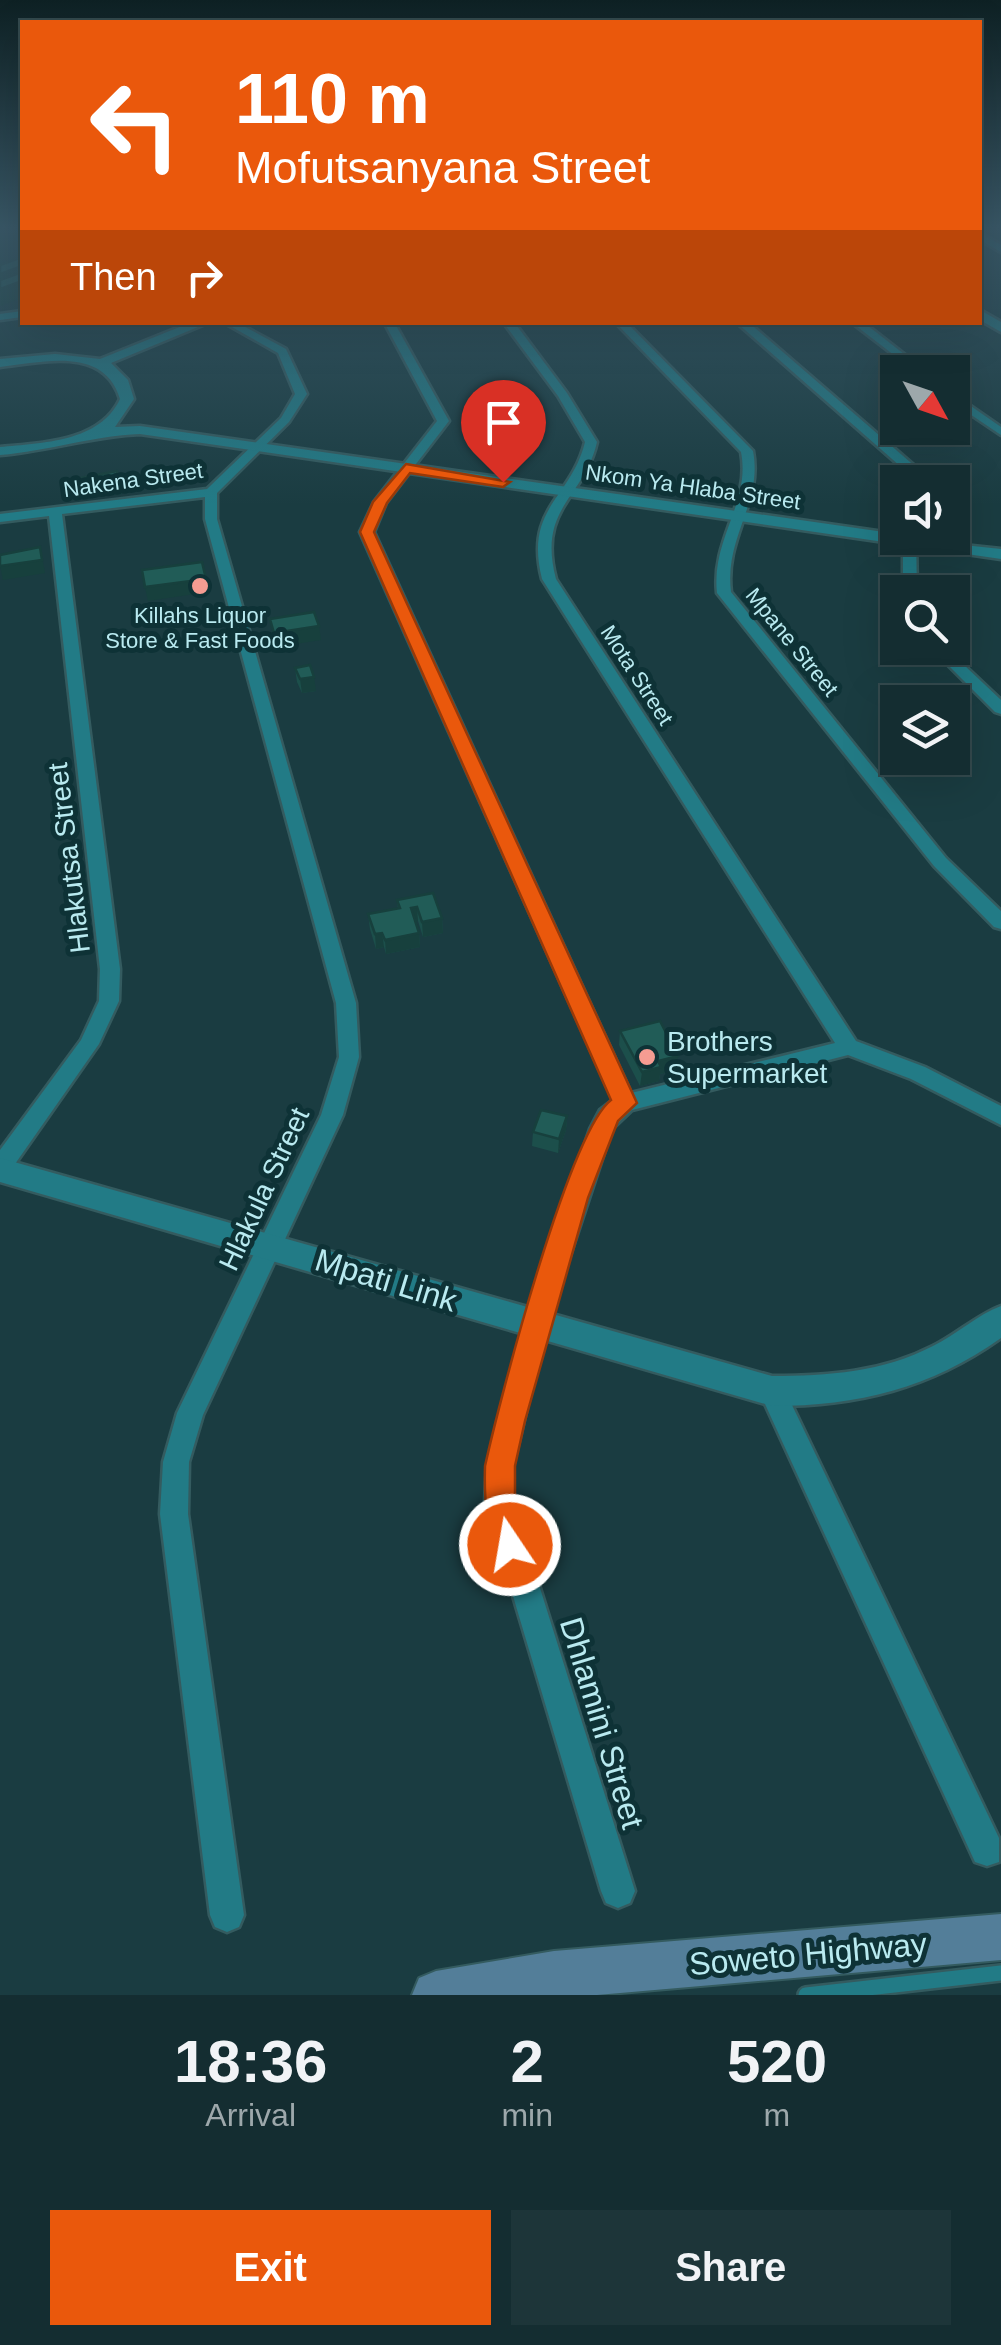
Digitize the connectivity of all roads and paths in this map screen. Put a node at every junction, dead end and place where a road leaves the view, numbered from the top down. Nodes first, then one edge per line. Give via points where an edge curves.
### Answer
1 (196, 325) edge
2 (234, 325) edge
3 (391, 325) edge
4 (510, 325) edge
5 (623, 325) edge
6 (745, 325) edge
7 (860, 325) edge
8 (122, 352) junction
9 (900, 355) edge
10 (84, 358) junction
11 (0, 364) edge
12 (104, 366) junction
13 (970, 409) edge
14 (121, 414) junction
15 (140, 430) junction
16 (94, 432) junction
17 (1001, 432) edge
18 (259, 448) junction
19 (0, 451) edge
20 (906, 465) edge
21 (406, 468) junction
22 (211, 492) junction
23 (568, 492) junction
24 (56, 511) junction
25 (736, 516) junction
26 (0, 518) edge
27 (880, 535) edge
28 (970, 549) edge
29 (1001, 554) edge
30 (955, 665) edge
31 (1001, 710) edge
32 (1001, 922) edge
33 (849, 1047) junction
34 (624, 1103) junction
35 (1001, 1116) edge
36 (0, 1168) edge
37 (271, 1246) junction
38 (1001, 1320) edge
39 (535, 1324) junction
40 (772, 1391) junction
41 (987, 1850) dead end
42 (618, 1891) dead end
43 (227, 1914) dead end
44 (1001, 1937) edge
45 (1001, 1973) edge
46 (436, 1995) edge
47 (806, 1995) edge

1 - 8 street
2 - 18 street, Nakena Street via 282,351 301,394
3 - 21 street via 443,420
4 - 23 street, Mota Street via 592,442
5 - 25 street, Mpane Street via 747,451 750,481
6 - 20 street
7 - 9 street
8 - 10 street
8 - 12 street
10 - 11 street
10 - 12 street
12 - 14 street via 126,391
13 - 17 street
14 - 15 street
14 - 16 street
15 - 16 street, Nkom Ya Hlaba Street
15 - 18 street, Nkom Ya Hlaba Street
16 - 19 street via 70,442
18 - 21 street, Nkom Ya Hlaba Street
18 - 22 street, Nakena Street
21 - 23 street, Nkom Ya Hlaba Street
21 - 34 street via 367,532
22 - 24 street, Nakena Street
22 - 37 street, Hlakula Street via 211,518 346,1003 349,1058 332,1116
23 - 25 street, Nkom Ya Hlaba Street
23 - 33 street, Mota Street via 542,531 540,554 549,580
24 - 26 street, Nakena Street
24 - 36 street, Hlakutsa Street via 109,1001 89,1044
25 - 27 street, Nkom Ya Hlaba Street
25 - 32 street, Mpane Street via 721,555 731,604 940,862
28 - 29 street, Nkom Ya Hlaba Street
30 - 31 street
33 - 34 street
33 - 35 street
34 - 39 street, Dhlamini Street via 608,1116 591,1153
36 - 37 street, Mpati Link
37 - 39 street, Mpati Link
37 - 43 street, Hlakula Street via 190,1412 176,1462 174,1514
38 - 40 street, Mpati Link via 958,1353 892,1380 828,1392
39 - 40 street, Mpati Link
39 - 42 street, Dhlamini Street via 500,1466 499,1502
40 - 41 street
44 - 46 main road, Soweto Highway via 554,1976
45 - 47 lane, Soweto Highway

